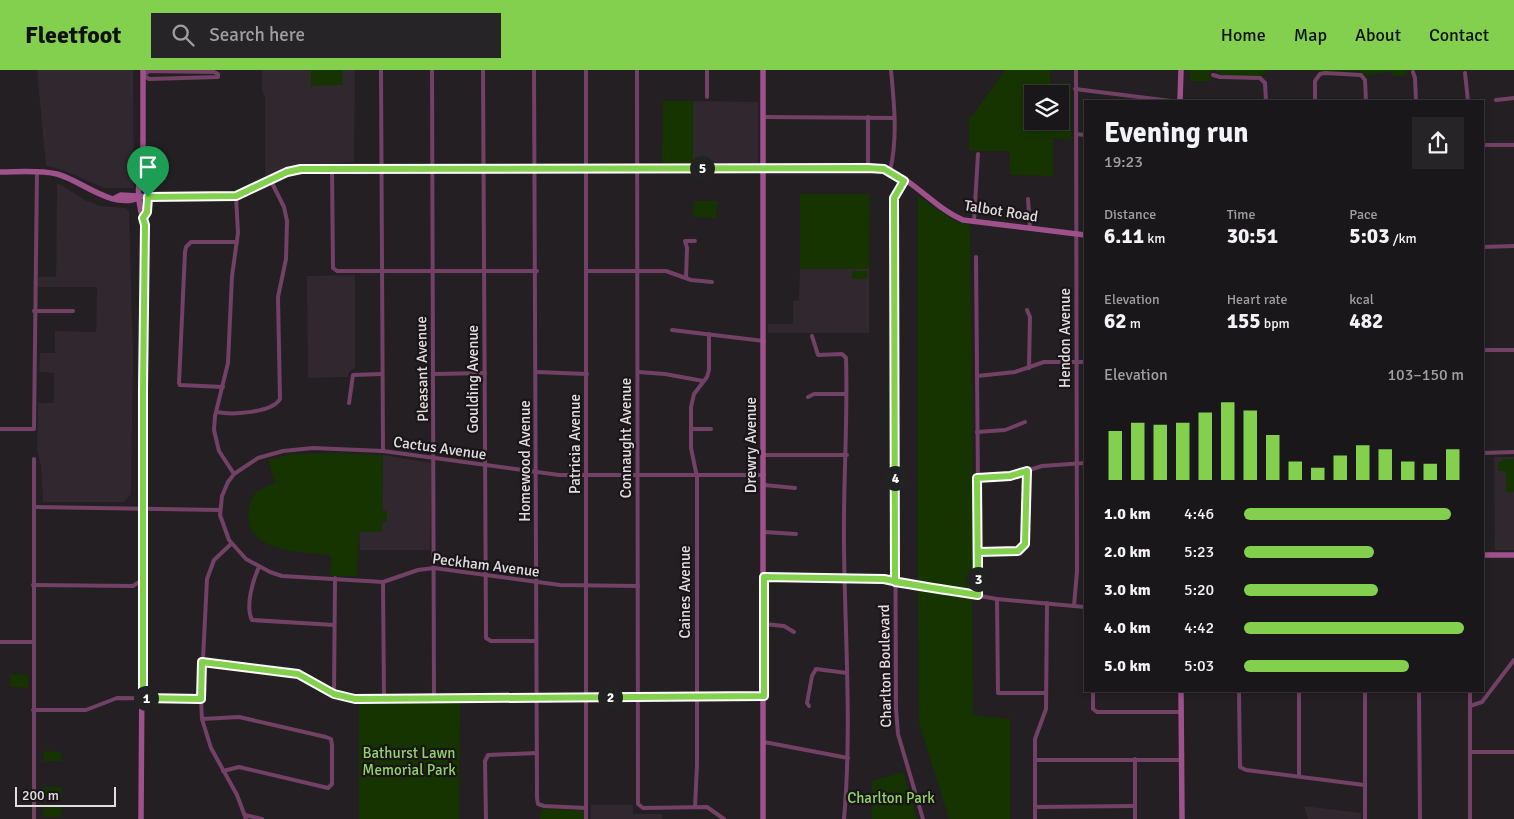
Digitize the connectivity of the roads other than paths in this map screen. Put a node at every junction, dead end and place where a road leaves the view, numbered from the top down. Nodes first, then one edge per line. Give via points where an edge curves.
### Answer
1 (381, 70) edge
2 (432, 70) edge
3 (483, 70) edge
4 (534, 70) edge
5 (586, 70) edge
6 (638, 70) edge
7 (707, 70) edge
8 (763, 70) edge
9 (891, 70) edge
10 (1076, 70) edge
11 (1181, 70) edge
12 (143, 72) edge
13 (209, 72) junction
14 (1413, 72) dead end
15 (1465, 73) dead end
16 (1213, 75) dead end
17 (209, 79) junction
18 (1075, 89) junction
19 (707, 97) dead end
20 (1514, 98) edge
21 (1162, 100) edge
22 (1180, 100) edge
23 (1266, 100) edge
24 (1315, 100) edge
25 (1366, 100) edge
26 (1416, 100) edge
27 (1468, 100) edge
28 (1496, 100) dead end
29 (868, 117) junction
30 (764, 118) junction
31 (894, 118) junction
32 (1076, 134) junction
33 (1084, 135) edge
34 (1484, 145) edge
35 (1514, 145) edge
36 (978, 154) dead end
37 (332, 168) junction
38 (432, 168) junction
39 (484, 168) junction
40 (536, 168) junction
41 (586, 168) junction
42 (638, 168) junction
43 (764, 168) junction
44 (868, 168) junction
45 (143, 169) junction
46 (382, 169) junction
47 (890, 170) junction
48 (0, 172) edge
49 (37, 172) junction
50 (270, 181) junction
51 (904, 181) junction
52 (236, 196) junction
53 (140, 197) junction
54 (148, 197) junction
55 (1028, 199) dead end
56 (143, 218) junction
57 (974, 222) junction
58 (1030, 229) junction
59 (1076, 234) junction
60 (1084, 235) edge
61 (695, 241) dead end
62 (237, 242) junction
63 (1514, 246) edge
64 (1484, 247) edge
65 (976, 257) dead end
66 (485, 271) junction
67 (537, 271) junction
68 (587, 271) junction
69 (638, 271) junction
70 (382, 272) junction
71 (432, 272) junction
72 (686, 278) junction
73 (712, 282) dead end
74 (1027, 310) dead end
75 (34, 311) junction
76 (73, 311) dead end
77 (672, 330) dead end
78 (709, 334) junction
79 (812, 336) dead end
80 (764, 342) junction
81 (1484, 350) edge
82 (1514, 350) edge
83 (1076, 362) junction
84 (1084, 362) edge
85 (1029, 368) junction
86 (536, 372) junction
87 (638, 372) junction
88 (484, 373) junction
89 (381, 374) junction
90 (434, 374) junction
91 (587, 374) junction
92 (977, 376) junction
93 (702, 381) junction
94 (223, 387) junction
95 (846, 394) junction
96 (808, 397) dead end
97 (349, 403) dead end
98 (216, 412) junction
99 (1025, 422) dead end
100 (0, 429) edge
101 (691, 429) junction
102 (711, 429) dead end
103 (978, 432) junction
104 (383, 451) junction
105 (1484, 452) edge
106 (1514, 452) edge
107 (763, 455) junction
108 (847, 455) junction
109 (34, 459) dead end
110 (434, 459) junction
111 (1084, 463) edge
112 (1077, 464) junction
113 (484, 465) junction
114 (1027, 471) junction
115 (537, 473) junction
116 (234, 474) junction
117 (764, 475) junction
118 (587, 476) junction
119 (636, 476) junction
120 (697, 476) junction
121 (977, 478) junction
122 (764, 485) junction
123 (795, 488) dead end
124 (34, 508) junction
125 (144, 508) junction
126 (220, 510) junction
127 (764, 532) junction
128 (796, 534) dead end
129 (231, 544) junction
130 (978, 552) junction
131 (1484, 555) edge
132 (1514, 555) edge
133 (259, 567) junction
134 (434, 568) junction
135 (484, 575) junction
136 (764, 577) junction
137 (335, 578) junction
138 (846, 578) junction
139 (142, 580) junction
140 (383, 582) junction
141 (895, 582) junction
142 (536, 583) junction
143 (34, 585) junction
144 (133, 586) junction
145 (638, 586) junction
146 (586, 587) junction
147 (978, 595) junction
148 (142, 597) junction
149 (997, 599) junction
150 (1047, 603) junction
151 (1074, 606) junction
152 (1084, 607) edge
153 (764, 624) junction
154 (334, 625) junction
155 (794, 632) dead end
156 (535, 641) junction
157 (0, 642) edge
158 (33, 642) junction
159 (1514, 660) edge
160 (202, 662) junction
161 (847, 673) junction
162 (1093, 692) edge
163 (1181, 692) edge
164 (1239, 692) edge
165 (1299, 692) edge
166 (1365, 692) edge
167 (1420, 692) edge
168 (1470, 692) edge
169 (1046, 693) junction
170 (334, 694) junction
171 (696, 696) junction
172 (764, 696) junction
173 (536, 697) junction
174 (586, 697) junction
175 (637, 697) junction
176 (143, 698) junction
177 (434, 698) junction
178 (201, 699) junction
179 (384, 699) junction
180 (809, 706) dead end
181 (1470, 706) junction
182 (33, 710) junction
183 (1181, 712) junction
184 (202, 719) junction
185 (764, 742) junction
186 (1470, 752) junction
187 (1514, 752) edge
188 (536, 753) junction
189 (848, 758) junction
190 (1135, 759) junction
191 (1035, 760) junction
192 (1182, 760) junction
193 (222, 771) junction
194 (1299, 776) junction
195 (1364, 784) junction
196 (1135, 806) junction
197 (694, 807) junction
198 (1035, 807) junction
199 (586, 808) junction
200 (246, 817) edge
201 (34, 819) edge
202 (141, 819) edge
203 (262, 819) edge
204 (486, 819) edge
205 (586, 819) edge
206 (724, 819) edge
207 (763, 819) edge
208 (844, 819) edge
209 (923, 819) edge
210 (1035, 819) edge
211 (1135, 819) edge
212 (1182, 819) edge
213 (1365, 819) edge
214 (1420, 819) edge
215 (1470, 819) edge

1 - 46 street
2 - 38 street, Pleasant Avenue
3 - 39 street, Goulding Avenue
4 - 40 street, Homewood Avenue
5 - 41 street, Patricia Avenue
6 - 42 street, Connaught Avenue
7 - 19 street
8 - 30 street, Drewry Avenue
9 - 31 street
10 - 18 street, Hendon Avenue
11 - 22 street
12 - 13 street
12 - 17 street via 149,79
12 - 45 street
13 - 17 street
13 - 17 street via 218,74 218,77
14 - 26 street
15 - 27 street
16 - 23 street via 1220,78 1260,78 1265,83
18 - 21 street
18 - 32 street, Hendon Avenue
20 - 28 street
24 - 25 street via 1316,77 1325,73 1364,77
29 - 30 street
29 - 31 street
29 - 44 street
30 - 43 street, Drewry Avenue
31 - 47 street
32 - 33 street
32 - 59 street, Hendon Avenue
34 - 35 street
36 - 57 street
37 - 46 street
37 - 50 street via 301,169
37 - 70 street via 333,268 337,271
38 - 39 street
38 - 46 street
38 - 71 street, Pleasant Avenue
39 - 40 street
39 - 66 street, Goulding Avenue
40 - 41 street
40 - 67 street, Homewood Avenue
41 - 42 street
41 - 68 street, Patricia Avenue
42 - 43 street
42 - 69 street, Connaught Avenue
43 - 44 street
43 - 80 street, Drewry Avenue
44 - 47 street
45 - 53 street
45 - 54 street via 147,174
46 - 70 street
47 - 51 street, Talbot Road
48 - 49 street
49 - 53 street via 60,175 96,194 133,200
49 - 75 street
50 - 52 street
50 - 98 street via 284,207 287,221 286,259 278,296 280,399 274,406 247,412
51 - 57 street, Talbot Road via 949,213
51 - 141 street, Charlton Boulevard via 894,198
52 - 54 street
52 - 62 street
53 - 54 street
53 - 56 street
54 - 56 street via 147,212
55 - 58 street
56 - 125 street
57 - 58 street, Talbot Road
58 - 59 street, Talbot Road
59 - 60 street, Talbot Road
59 - 83 street, Hendon Avenue
61 - 72 street via 685,241
62 - 94 street via 228,363
62 - 94 street via 191,242 185,252 179,383
63 - 64 street
65 - 92 street
66 - 67 street
66 - 71 street
66 - 88 street, Goulding Avenue
67 - 86 street, Homewood Avenue
68 - 69 street
68 - 91 street, Patricia Avenue
69 - 72 street via 668,271
69 - 87 street, Connaught Avenue
70 - 71 street
70 - 89 street
71 - 90 street, Pleasant Avenue
72 - 73 street
74 - 85 street via 1030,317
75 - 76 street
75 - 100 street via 34,430
77 - 78 street
78 - 80 street
78 - 93 street, Caines Avenue via 709,370
79 - 95 street via 818,355 842,354 846,358
80 - 107 street, Drewry Avenue
81 - 82 street
83 - 84 street
83 - 85 street via 1044,362
83 - 112 street, Hendon Avenue
85 - 92 street
86 - 91 street
86 - 115 street, Homewood Avenue
87 - 93 street
87 - 119 street, Connaught Avenue
88 - 90 street
88 - 113 street, Goulding Avenue
89 - 97 street via 353,375
89 - 104 street
90 - 110 street, Pleasant Avenue
91 - 118 street, Patricia Avenue
92 - 103 street
93 - 101 street, Caines Avenue via 692,400
94 - 98 street
95 - 96 street via 814,394
95 - 108 street
98 - 116 street via 215,437 222,457
99 - 103 street via 1005,430
101 - 102 street
101 - 120 street, Caines Avenue via 691,451
103 - 121 street
104 - 110 street, Cactus Avenue
104 - 116 street, Cactus Avenue via 312,448 283,451 258,458
105 - 106 street
107 - 108 street
107 - 117 street, Drewry Avenue
108 - 138 street
109 - 124 street
110 - 113 street, Cactus Avenue
110 - 134 street, Pleasant Avenue
111 - 112 street
112 - 114 street via 1042,466
112 - 151 street, Hendon Avenue
113 - 115 street, Cactus Avenue
113 - 135 street, Goulding Avenue
114 - 121 street via 1010,476
114 - 130 street via 1025,544 1018,551
115 - 118 street, Cactus Avenue
115 - 142 street, Homewood Avenue
116 - 126 street via 228,482
117 - 120 street, Cactus Avenue
117 - 122 street, Drewry Avenue
118 - 119 street, Cactus Avenue
118 - 146 street, Patricia Avenue
119 - 120 street, Cactus Avenue
119 - 145 street, Connaught Avenue
120 - 171 street, Caines Avenue
121 - 130 street
122 - 123 street
122 - 127 street, Drewry Avenue
124 - 125 street
124 - 143 street
125 - 126 street
125 - 139 street
126 - 129 street, Peckham Avenue via 224,531
127 - 128 street
127 - 136 street, Drewry Avenue
129 - 133 street, Peckham Avenue via 246,560
129 - 160 street via 214,560 209,570
130 - 147 street
131 - 132 street
133 - 137 street, Peckham Avenue via 282,576
133 - 154 street via 252,584 252,620
134 - 135 street, Peckham Avenue
134 - 140 street, Peckham Avenue
134 - 177 street, Pleasant Avenue
135 - 142 street, Peckham Avenue
135 - 156 street, Goulding Avenue via 486,638 491,641
136 - 138 street
136 - 153 street, Drewry Avenue
137 - 140 street, Peckham Avenue
137 - 154 street
138 - 141 street
138 - 161 street
139 - 144 street
139 - 148 street
140 - 179 street
141 - 147 street
141 - 209 street, Charlton Boulevard via 898,734
142 - 146 street, Peckham Avenue
142 - 156 street, Homewood Avenue
143 - 144 street
143 - 158 street
144 - 148 street
145 - 146 street, Peckham Avenue
145 - 175 street, Connaught Avenue
146 - 174 street, Patricia Avenue
147 - 149 street
148 - 176 street
149 - 150 street
149 - 169 street via 998,693
150 - 151 street
150 - 169 street
151 - 152 street
153 - 155 street via 784,626
153 - 172 street, Drewry Avenue
154 - 170 street
156 - 173 street, Homewood Avenue
157 - 158 street
158 - 182 street
159 - 181 street via 1481,703
160 - 170 street via 298,674
160 - 178 street
161 - 180 street via 816,669 812,676
161 - 189 street
162 - 183 street via 1093,709 1097,712
163 - 183 street
164 - 194 street via 1240,767
165 - 194 street
166 - 195 street
167 - 214 street
168 - 181 street
169 - 191 street via 1046,709 1035,739
170 - 179 street via 355,699
171 - 172 street
171 - 175 street
171 - 197 street, Caines Avenue
172 - 185 street, Drewry Avenue
173 - 174 street
173 - 177 street
173 - 188 street, Homewood Avenue
174 - 175 street
174 - 199 street, Patricia Avenue
175 - 197 street, Connaught Avenue via 640,806
176 - 178 street
176 - 182 street via 116,698 86,710
176 - 202 street
177 - 179 street
178 - 184 street
181 - 186 street
182 - 201 street
183 - 192 street
184 - 193 street
184 - 193 street via 247,718 331,739 332,784 328,788 239,767
185 - 189 street
185 - 207 street, Drewry Avenue
186 - 187 street
186 - 215 street
188 - 199 street, Homewood Avenue via 538,804
188 - 204 street via 488,755
189 - 208 street
190 - 191 street
190 - 192 street
190 - 196 street
191 - 198 street
192 - 212 street
193 - 200 street
194 - 195 street
195 - 213 street
196 - 198 street
196 - 211 street
197 - 206 street via 707,807
198 - 210 street
199 - 205 street, Patricia Avenue
200 - 203 street

